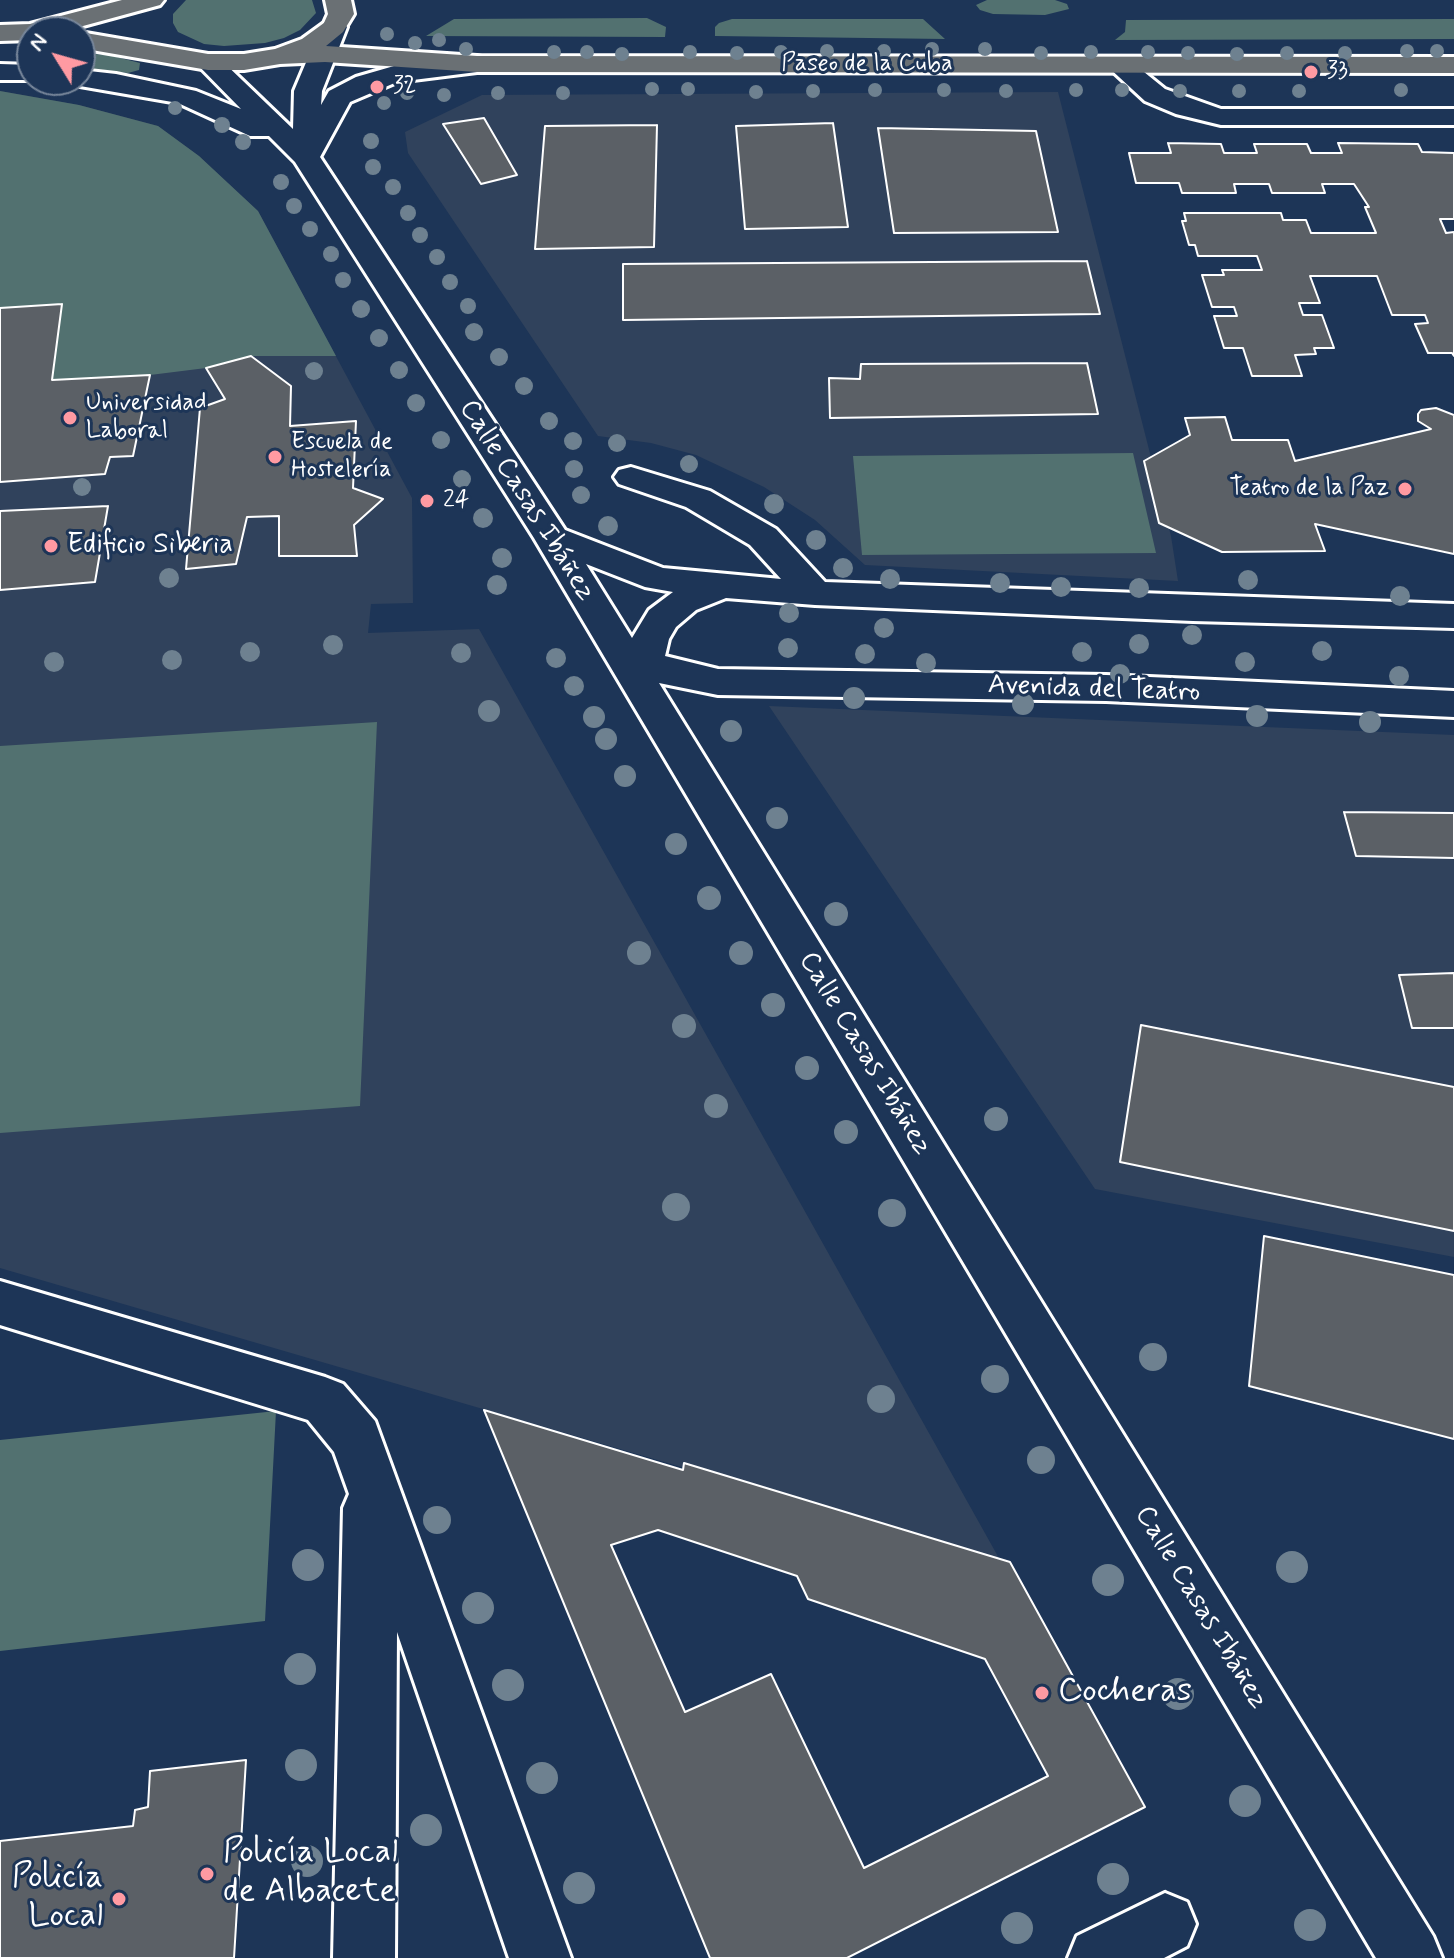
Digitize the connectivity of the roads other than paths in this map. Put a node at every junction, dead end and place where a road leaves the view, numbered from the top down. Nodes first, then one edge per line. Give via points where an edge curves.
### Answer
1 (151, 0) edge
2 (160, 0) edge
3 (338, 0) edge
4 (91, 16) edge
5 (334, 27) junction
6 (96, 43) edge
7 (325, 54) junction
8 (280, 56) junction
9 (197, 60) junction
10 (477, 64) junction
11 (1119, 65) junction
12 (1454, 65) edge
13 (96, 80) edge
14 (1454, 117) edge
15 (306, 157) junction
16 (631, 477) dead end
17 (552, 538) junction
18 (722, 586) junction
19 (815, 593) junction
20 (1454, 616) edge
21 (634, 665) junction
22 (733, 683) junction
23 (1454, 704) edge
24 (693, 770) junction
25 (0, 1303) edge
26 (370, 1477) junction
27 (1165, 1924) dead end
28 (364, 1958) edge
29 (540, 1958) edge
30 (1099, 1958) edge
31 (1411, 1958) edge

1 - 4 main road
2 - 9 main road via 145,16 143,29 149,41
3 - 5 main road via 341,14
5 - 7 street
5 - 8 main road via 311,45
6 - 9 main road
7 - 8 main road, Paseo de la Cuba
7 - 10 main road, Paseo de la Cuba
7 - 15 street via 308,91
8 - 9 main road via 244,62
9 - 15 street, Calle Casas Ibáñez
10 - 11 main road, Paseo de la Cuba
10 - 15 street via 394,74 339,97
11 - 12 main road, Paseo de la Cuba
11 - 14 street via 1155,95 1221,117
13 - 15 street via 186,97 239,118
15 - 17 street, Calle Casas Ibáñez
16 - 19 street via 698,499 763,537
17 - 18 street via 658,579
17 - 21 street, Calle Casas Ibáñez
18 - 19 street
18 - 21 street via 683,602 662,619
19 - 20 street
21 - 22 street, Avenida del Teatro
21 - 24 street, Calle Casas Ibáñez
22 - 23 street, Avenida del Teatro via 1106,688
22 - 24 street via 695,714 690,734
24 - 31 street, Calle Casas Ibáñez
25 - 26 street via 325,1401 356,1438
26 - 28 street
26 - 29 street
27 - 30 street

